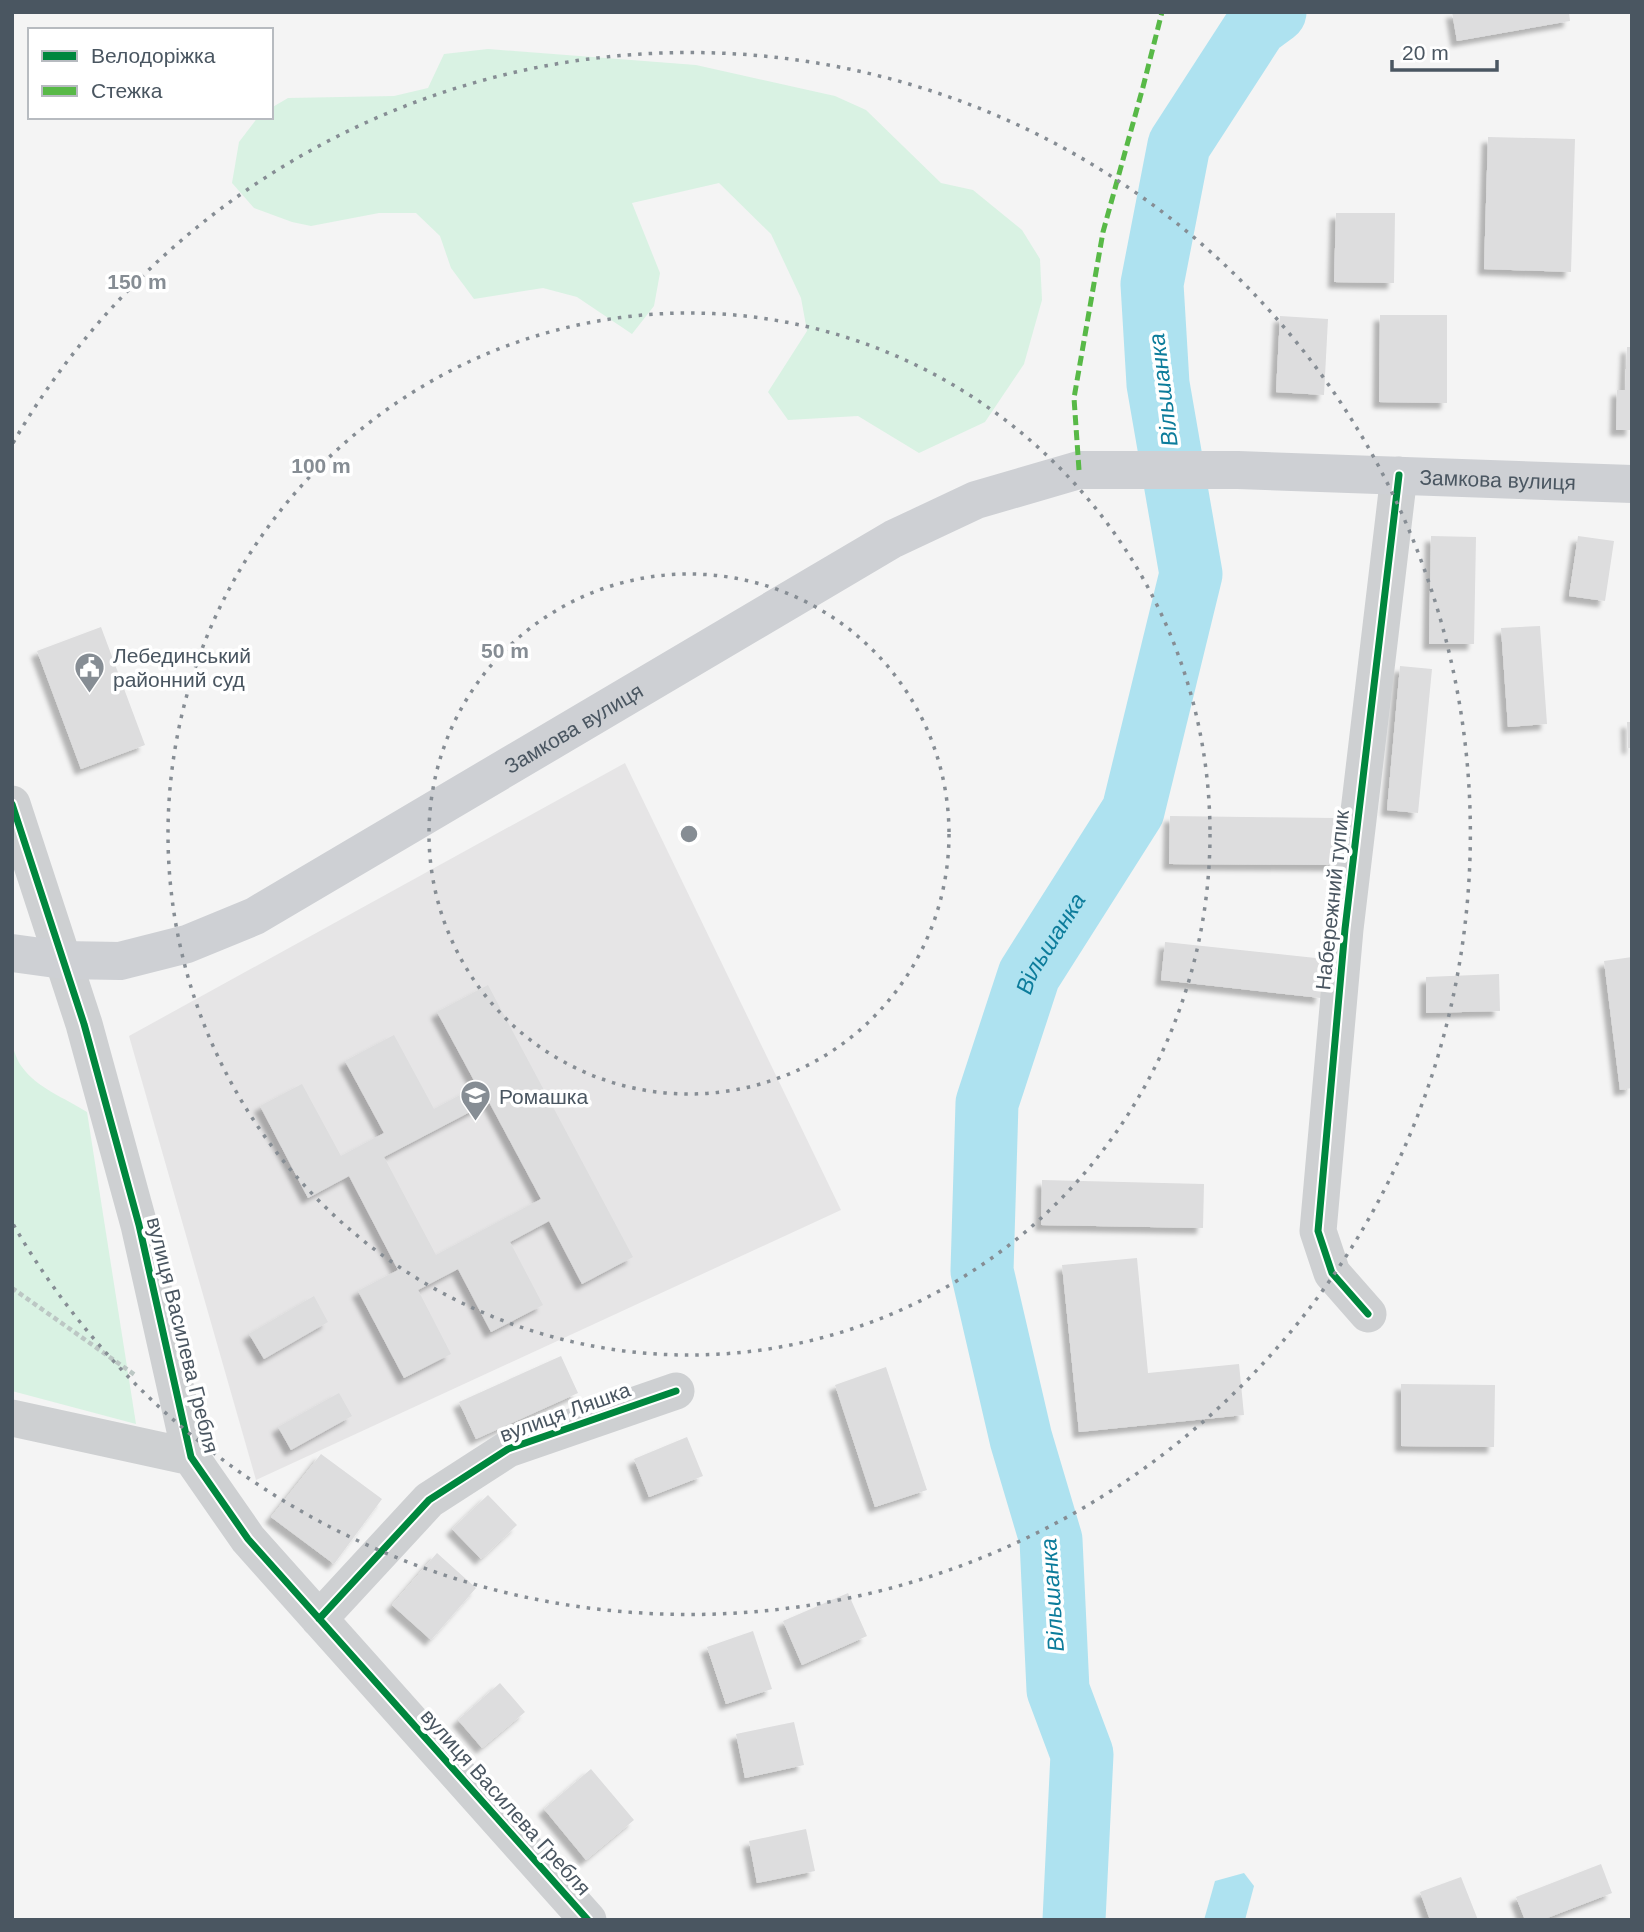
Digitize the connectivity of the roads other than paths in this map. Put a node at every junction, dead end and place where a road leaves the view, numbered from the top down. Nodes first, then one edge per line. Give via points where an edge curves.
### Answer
1 (1399, 475) junction
2 (1632, 484) edge
3 (12, 804) edge
4 (12, 953) edge
5 (63, 960) junction
6 (1368, 1314) dead end
7 (676, 1391) dead end
8 (12, 1418) edge
9 (191, 1457) junction
10 (319, 1619) junction
11 (588, 1920) edge

1 - 2 main road, Замкова вулиця
1 - 5 main road, Замкова вулиця via 1079,470 976,500 893,539 255,916 187,944 120,961
1 - 6 street, Набережний тупик via 1345,929 1318,1231 1332,1273
3 - 5 street, вулиця Василева Гребля
4 - 5 main road, Замкова вулиця
5 - 9 street, вулиця Василева Гребля via 139,1225
7 - 10 street, вулиця Ляшка via 497,1456 429,1500
8 - 9 street
9 - 10 street, вулиця Василева Гребля via 248,1539
10 - 11 street, вулиця Василева Гребля

